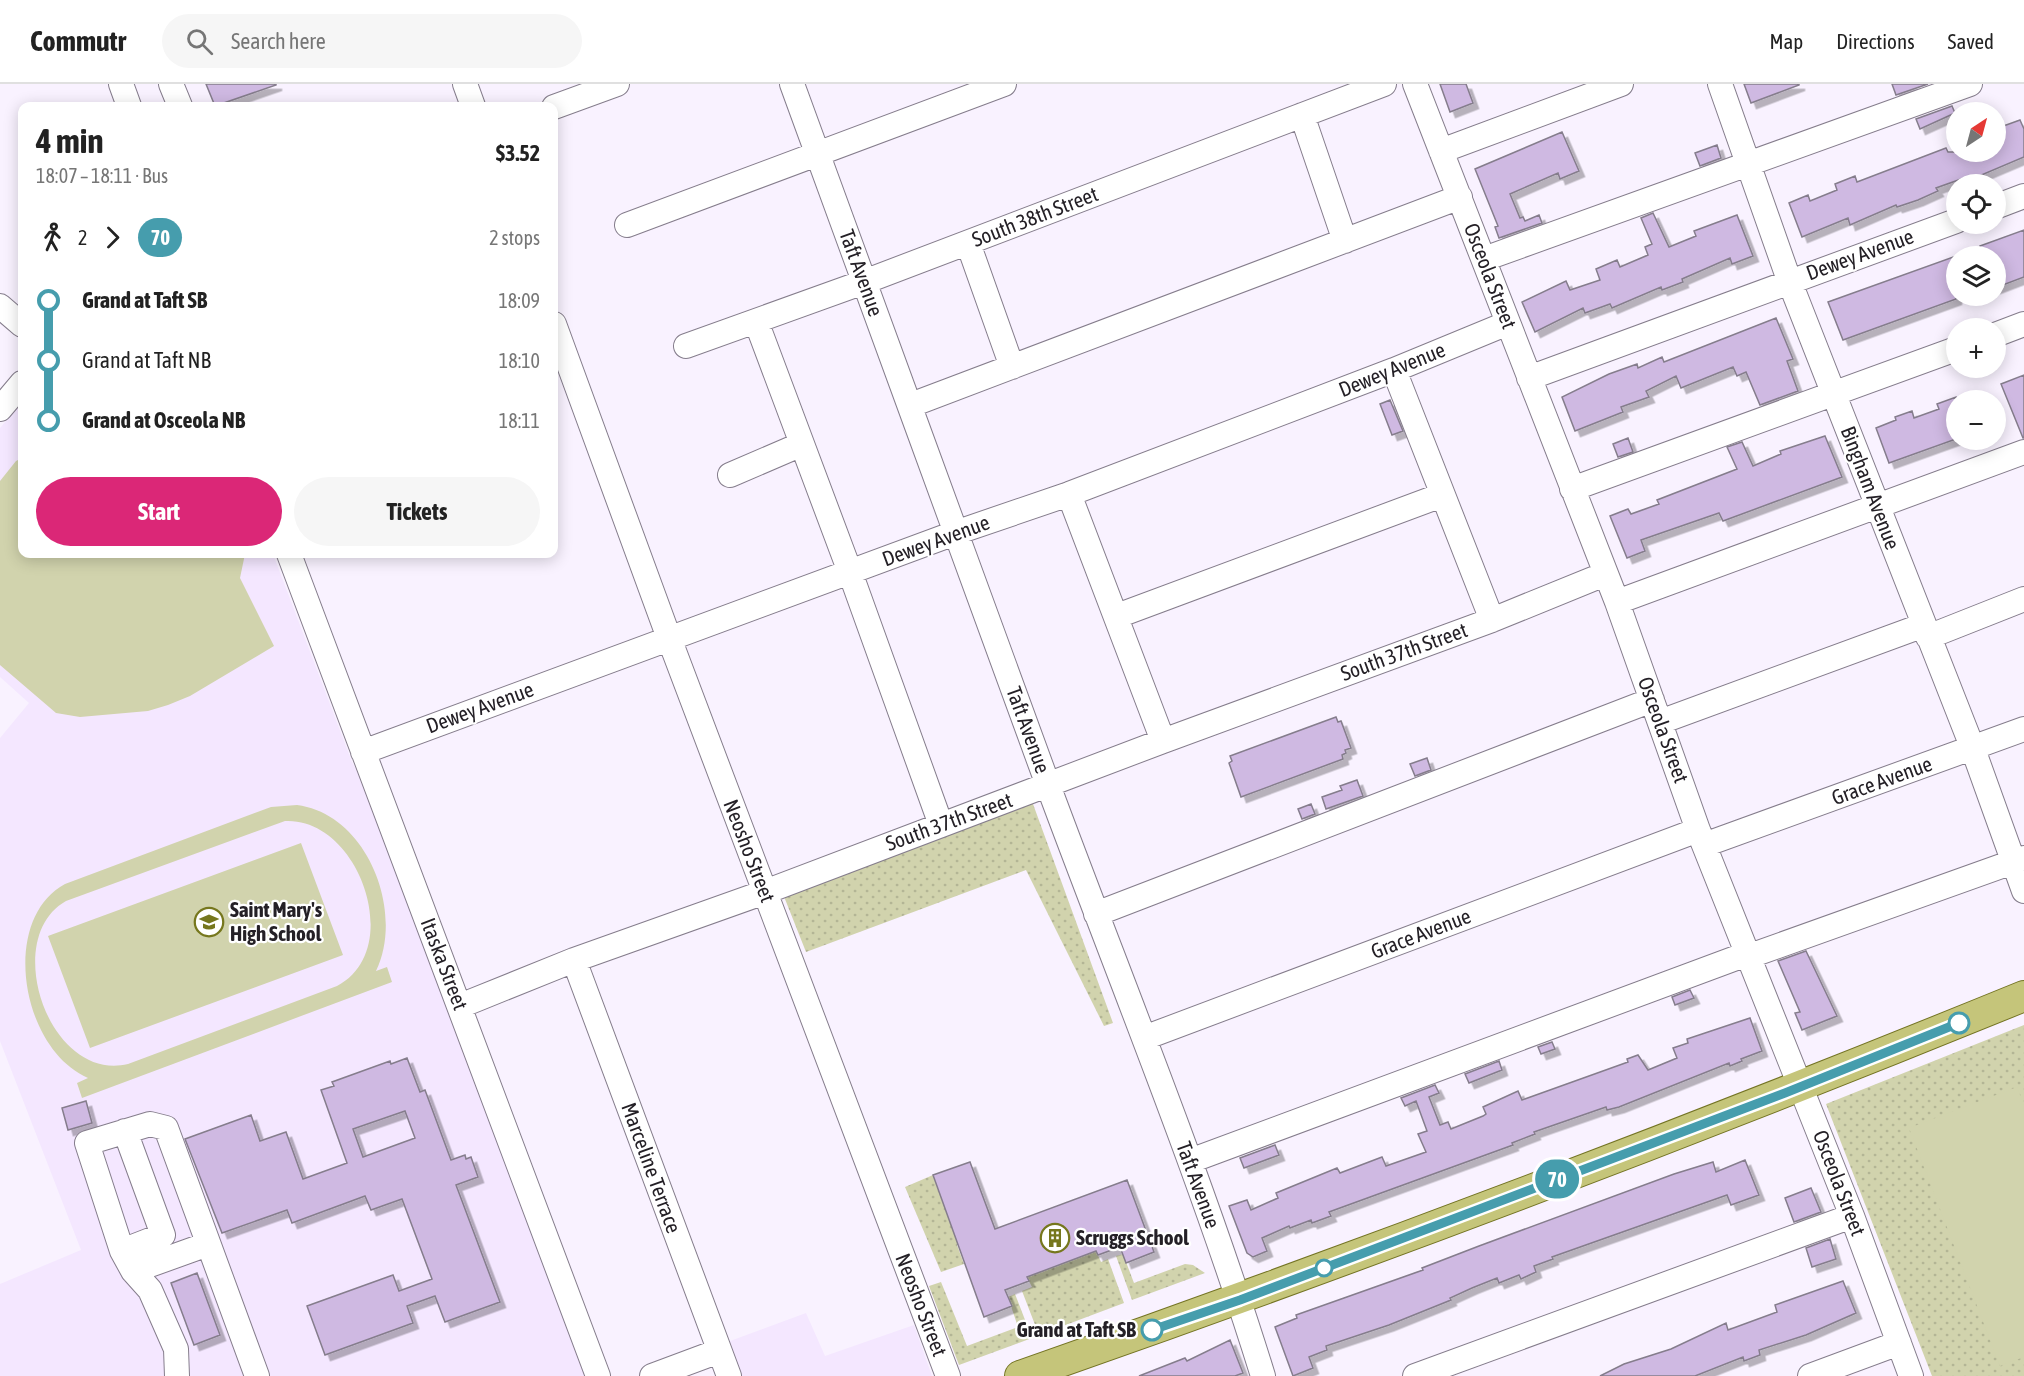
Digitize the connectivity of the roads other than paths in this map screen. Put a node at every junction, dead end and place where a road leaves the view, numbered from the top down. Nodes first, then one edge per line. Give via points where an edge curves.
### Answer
1 (171, 84) edge
2 (465, 84) edge
3 (617, 84) edge
4 (792, 84) edge
5 (1004, 84) edge
6 (1384, 84) edge
7 (1415, 84) edge
8 (1622, 84) edge
9 (1720, 84) edge
10 (1970, 84) edge
11 (578, 91) edge
12 (178, 102) edge
13 (472, 102) edge
14 (558, 104) edge
15 (1302, 116) junction
16 (1441, 151) junction
17 (818, 154) junction
18 (1749, 166) junction
19 (2024, 196) edge
20 (1460, 197) junction
21 (2006, 203) edge
22 (1946, 224) edge
23 (627, 225) dead end
24 (1345, 241) junction
25 (968, 243) junction
26 (1484, 260) junction
27 (1789, 280) junction
28 (864, 282) junction
29 (0, 306) edge
30 (756, 321) junction
31 (18, 322) edge
32 (1508, 323) junction
33 (2024, 324) edge
34 (2006, 331) edge
35 (558, 335) edge
36 (686, 346) dead end
37 (1946, 353) edge
38 (1012, 367) junction
39 (1394, 370) junction
40 (1529, 378) junction
41 (18, 388) edge
42 (1833, 393) junction
43 (911, 405) junction
44 (0, 409) edge
45 (802, 444) junction
46 (2024, 452) edge
47 (730, 475) dead end
48 (1572, 489) junction
49 (1069, 494) junction
50 (1442, 495) junction
51 (1877, 506) junction
52 (955, 533) junction
53 (290, 558) edge
54 (850, 572) junction
55 (1605, 574) junction
56 (2024, 599) edge
57 (1617, 602) junction
58 (1117, 616) junction
59 (1492, 620) junction
60 (1926, 631) junction
61 (669, 638) junction
62 (1656, 711) junction
63 (2024, 729) edge
64 (1163, 741) junction
65 (1973, 749) junction
66 (363, 752) junction
67 (1048, 786) junction
68 (940, 825) junction
69 (1701, 837) junction
70 (2018, 860) edge
71 (2024, 891) edge
72 (765, 892) junction
73 (1096, 914) junction
74 (1747, 957) junction
75 (574, 960) junction
76 (2024, 996) edge
77 (460, 1006) junction
78 (1144, 1038) junction
79 (1801, 1087) junction
80 (125, 1131) junction
81 (1190, 1161) junction
82 (1852, 1216) junction
83 (208, 1244) junction
84 (128, 1261) junction
85 (1240, 1300) junction
86 (1899, 1343) junction
87 (719, 1351) junction
88 (177, 1376) edge
89 (257, 1376) edge
90 (597, 1376) edge
91 (652, 1376) edge
92 (729, 1376) edge
93 (948, 1376) edge
94 (1020, 1376) edge
95 (1263, 1376) edge
96 (1415, 1376) edge
97 (1810, 1376) edge
98 (1911, 1376) edge

1 - 12 street
2 - 13 street
3 - 11 street
4 - 17 street, Taft Avenue
5 - 17 street
6 - 15 street, South 38th Street
7 - 16 street, Osceola Street
8 - 16 street
9 - 18 street, Bingham Avenue
10 - 18 street
11 - 14 street
15 - 24 street
15 - 25 street, South 38th Street
16 - 20 street, Osceola Street
17 - 23 street
17 - 28 street, Taft Avenue
18 - 26 street
18 - 27 street, Bingham Avenue
19 - 21 street
20 - 24 street
20 - 26 street, Osceola Street
22 - 27 street, Dewey Avenue
24 - 38 street
25 - 28 street, South 38th Street
25 - 38 street
26 - 32 street, Osceola Street
27 - 40 street, Dewey Avenue
27 - 42 street, Bingham Avenue
28 - 30 street, South 38th Street
28 - 43 street, Taft Avenue
29 - 31 street
30 - 36 street, South 38th Street
30 - 45 street
32 - 39 street, Dewey Avenue
32 - 40 street, Osceola Street
33 - 34 street
35 - 61 street, Neosho Street
37 - 42 street
38 - 43 street
39 - 49 street, Dewey Avenue
39 - 50 street
40 - 48 street, Osceola Street
41 - 44 street
42 - 48 street
42 - 51 street, Bingham Avenue
43 - 52 street, Taft Avenue
45 - 47 street
45 - 54 street
46 - 51 street
48 - 55 street, Osceola Street
49 - 52 street, Dewey Avenue
49 - 58 street
50 - 58 street
50 - 59 street
51 - 57 street
51 - 60 street, Bingham Avenue
52 - 54 street, Dewey Avenue
52 - 67 street, Taft Avenue
53 - 66 street, Itaska Street
54 - 61 street, Dewey Avenue
54 - 68 street
55 - 57 street, Osceola Street
55 - 59 street, South 37th Street
56 - 60 street
57 - 62 street, Osceola Street
58 - 64 street
59 - 64 street, South 37th Street
60 - 62 street
60 - 65 street, Bingham Avenue
61 - 66 street, Dewey Avenue
61 - 72 street, Neosho Street
62 - 69 street, Osceola Street
62 - 73 street
63 - 65 street, Grace Avenue
64 - 67 street, South 37th Street
65 - 69 street, Grace Avenue
65 - 70 street, Bingham Avenue
66 - 77 street, Itaska Street
67 - 68 street, South 37th Street
67 - 73 street, Taft Avenue
68 - 72 street, South 37th Street
69 - 74 street, Osceola Street
69 - 78 street, Grace Avenue
70 - 71 street, Bingham Avenue
70 - 74 street
72 - 75 street, South 37th Street
72 - 93 street, Neosho Street
73 - 78 street, Taft Avenue
74 - 79 street, Osceola Street
74 - 81 street
75 - 77 street, South 37th Street
75 - 87 street, Marceline Terrace
76 - 79 main road
77 - 90 street, Itaska Street
78 - 81 street, Taft Avenue
79 - 82 street, Osceola Street
79 - 85 main road
80 - 83 street via 150,1124 166,1128
80 - 84 street via 163,1235
80 - 84 street via 87,1143
81 - 85 street, Taft Avenue
82 - 86 street, Osceola Street
82 - 96 street
83 - 84 street
83 - 89 street
84 - 88 street via 150,1290 176,1350
85 - 94 main road
85 - 95 street, Taft Avenue
86 - 97 street
86 - 98 street, Osceola Street
87 - 91 street
87 - 92 street, Marceline Terrace

